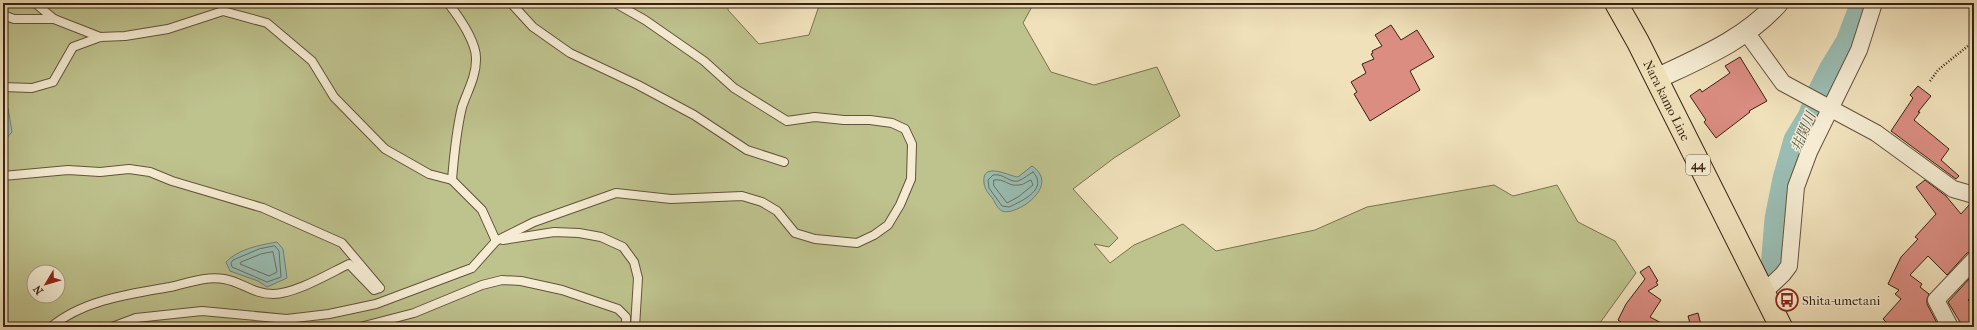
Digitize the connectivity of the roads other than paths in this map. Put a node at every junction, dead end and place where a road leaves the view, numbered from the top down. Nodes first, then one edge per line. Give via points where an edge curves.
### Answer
1 (35, 3) edge
2 (448, 3) edge
3 (511, 3) edge
4 (615, 3) edge
5 (1616, 3) edge
6 (1778, 3) edge
7 (1874, 3) edge
8 (3, 15) edge
9 (54, 19) junction
10 (1746, 32) junction
11 (100, 37) junction
12 (1656, 79) junction
13 (3, 87) edge
14 (1828, 107) junction
15 (784, 162) dead end
16 (3, 176) edge
17 (452, 180) junction
18 (1974, 195) edge
19 (496, 241) junction
20 (1974, 260) edge
21 (1764, 292) junction
22 (3, 324) edge
23 (5, 327) edge
24 (51, 327) edge
25 (112, 327) edge
26 (360, 327) edge
27 (626, 327) edge
28 (635, 327) edge
29 (1781, 327) edge
30 (1950, 327) edge

1 - 9 lane
2 - 17 lane via 469,35 477,60 455,138
3 - 15 lane via 533,26 570,53 694,115 747,150
4 - 19 lane via 645,20 704,61 734,88 787,121 815,117 870,120 892,123 905,130 912,144 911,179 900,205 888,225 857,243 802,237 795,233 777,211 762,202 742,196 671,199 616,193 534,222
5 - 12 main road, Nara kamo Line / 44
6 - 10 street
7 - 14 street via 1859,50
8 - 9 lane via 14,19
9 - 11 lane
10 - 12 street via 1737,39
10 - 14 street via 1783,84
11 - 13 lane via 73,47 53,82 32,88
11 - 17 lane via 148,33 183,25 222,11 267,23 312,61 334,97 386,149 429,174
12 - 21 main road, Nara kamo Line / 44
14 - 18 street via 1876,132 1953,189
14 - 21 street via 1796,187 1789,266
16 - 24 lane via 68,170 100,172 129,168 150,172 263,208 342,243 380,288 374,290 349,264 286,292 273,294 252,291 224,279 207,278 113,297 59,320
17 - 19 lane via 482,210
19 - 25 lane via 472,268 356,310 287,319 202,311 136,318
19 - 28 lane via 554,232 579,233 601,237 623,247 634,262 638,278
20 - 30 street via 1936,300
21 - 29 main road, Nara kamo Line / 44
22 - 23 lane
26 - 27 lane via 414,313 482,285 502,280 521,281 562,290 618,309 626,317

